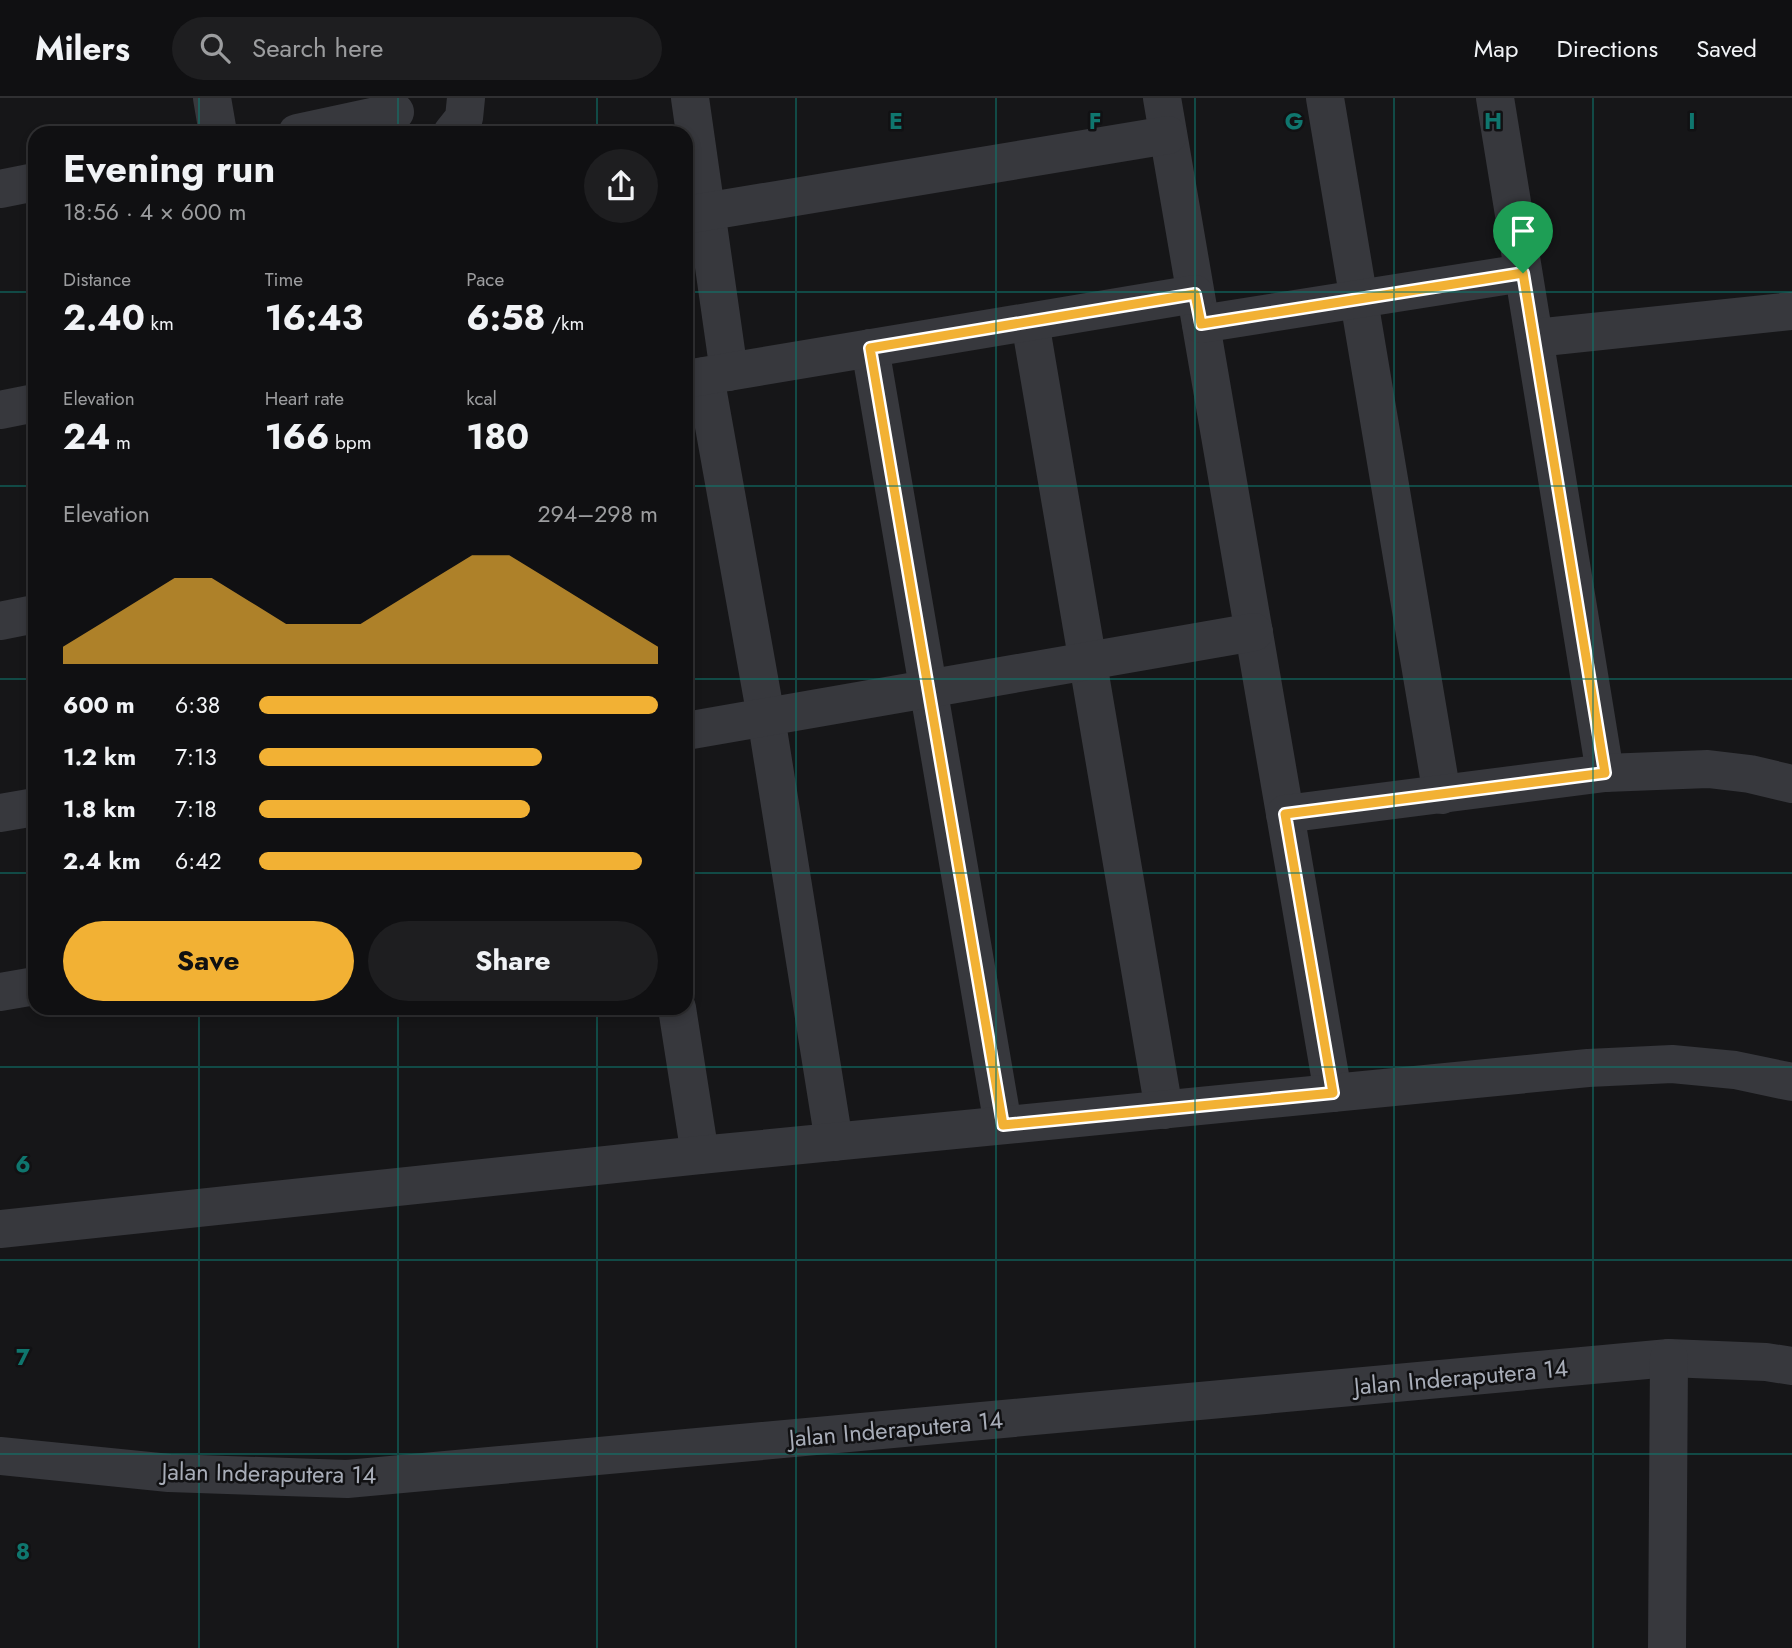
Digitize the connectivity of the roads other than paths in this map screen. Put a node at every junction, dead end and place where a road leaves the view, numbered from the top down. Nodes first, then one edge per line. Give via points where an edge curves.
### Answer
1 (212, 98) edge
2 (467, 98) edge
3 (691, 98) edge
4 (1162, 98) edge
5 (1325, 98) edge
6 (1495, 98) edge
7 (400, 114) edge
8 (217, 126) edge
9 (335, 126) edge
10 (458, 126) edge
11 (692, 126) edge
12 (1168, 135) junction
13 (693, 144) edge
14 (28, 184) edge
15 (0, 189) edge
16 (696, 213) edge
17 (1523, 273) junction
18 (1359, 299) junction
19 (1198, 309) junction
20 (1792, 311) edge
21 (1030, 322) junction
22 (1535, 338) junction
23 (870, 348) junction
24 (707, 376) edge
25 (28, 404) edge
26 (0, 410) edge
27 (28, 615) edge
28 (0, 621) edge
29 (1254, 632) junction
30 (1088, 661) junction
31 (929, 688) junction
32 (766, 717) junction
33 (693, 730) edge
34 (1605, 773) junction
35 (1792, 784) edge
36 (1441, 795) junction
37 (28, 808) edge
38 (0, 813) edge
39 (1285, 814) junction
40 (28, 987) edge
41 (0, 992) edge
42 (678, 1015) edge
43 (1792, 1082) edge
44 (1333, 1093) junction
45 (1164, 1110) junction
46 (1003, 1125) junction
47 (834, 1142) junction
48 (700, 1154) junction
49 (0, 1229) edge
50 (1669, 1358) junction
51 (1792, 1366) edge
52 (0, 1456) edge
53 (1667, 1648) edge

1 - 8 street
2 - 10 street via 464,118
3 - 11 street
4 - 12 street
5 - 18 street
6 - 17 street
7 - 9 street
12 - 16 street
12 - 19 street
13 - 16 street
14 - 15 street
16 - 24 street
17 - 18 street
17 - 22 street
18 - 19 street
18 - 36 street
19 - 21 street
19 - 29 street
20 - 22 street
21 - 23 street
21 - 30 street
22 - 34 street
23 - 24 street
23 - 31 street
24 - 32 street
25 - 26 street
27 - 28 street
29 - 30 street
29 - 39 street
30 - 31 street
30 - 45 street
31 - 32 street
31 - 46 street
32 - 33 street
32 - 47 street
34 - 35 street via 1708,769
34 - 36 street
36 - 39 street
37 - 38 street
39 - 44 street
40 - 41 street
42 - 48 street
43 - 44 street via 1672,1064
44 - 45 street
45 - 46 street
46 - 47 street
47 - 48 street
48 - 49 street
50 - 51 street, Jalan Inderaputera 14
50 - 52 street, Jalan Inderaputera 14 via 348,1479 169,1473
50 - 53 street

